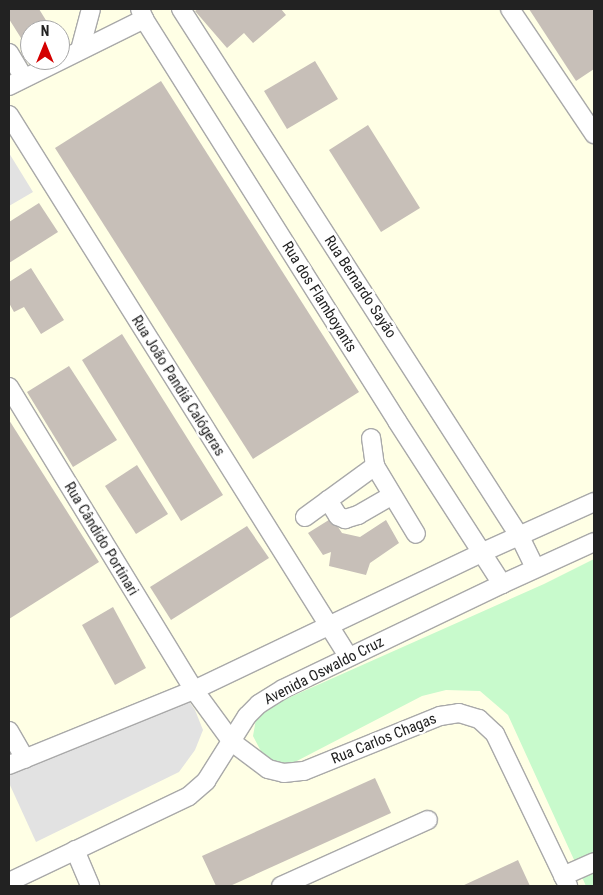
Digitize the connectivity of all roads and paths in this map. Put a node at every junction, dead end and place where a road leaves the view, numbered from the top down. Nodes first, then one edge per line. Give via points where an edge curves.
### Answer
1 (91, 9) edge
2 (181, 9) edge
3 (510, 9) edge
4 (142, 14) edge
5 (80, 50) junction
6 (9, 53) edge
7 (16, 82) edge
8 (9, 115) edge
9 (594, 134) edge
10 (9, 387) edge
11 (371, 438) dead end
12 (375, 466) junction
13 (392, 494) junction
14 (328, 500) junction
15 (594, 502) edge
16 (305, 517) dead end
17 (416, 534) dead end
18 (520, 537) junction
19 (594, 542) edge
20 (483, 552) junction
21 (535, 568) junction
22 (502, 584) junction
23 (329, 625) junction
24 (348, 656) junction
25 (194, 690) junction
26 (9, 731) edge
27 (232, 742) junction
28 (17, 762) edge
29 (428, 820) dead end
30 (75, 850) junction
31 (594, 862) edge
32 (566, 881) edge
33 (9, 882) edge
34 (11, 886) edge
35 (90, 886) edge
36 (281, 886) edge

1 - 5 street
2 - 18 street, Rua Bernardo Sayão
3 - 9 street
4 - 5 street
4 - 20 street, Rua dos Flamboyants via 393,415
5 - 7 street
6 - 7 street
8 - 23 street, Rua João Pandiá Calógeras
10 - 25 street, Rua Cândido Portinari
11 - 12 street
12 - 13 street
12 - 14 street
13 - 14 street via 345,519 338,516
13 - 17 street
14 - 16 street
15 - 18 street
18 - 20 street
18 - 21 street, Rua Bernardo Sayão
19 - 21 street, Avenida Oswaldo Cruz
20 - 22 street, Rua dos Flamboyants
20 - 23 street
21 - 22 street, Avenida Oswaldo Cruz
22 - 24 street, Avenida Oswaldo Cruz
23 - 24 street, Rua João Pandiá Calógeras
23 - 25 street
24 - 27 street, Avenida Oswaldo Cruz via 259,704 247,716
25 - 27 street, Rua Carlos Chagas
25 - 28 street
26 - 28 street
27 - 30 street, Avenida Oswaldo Cruz via 206,781 189,796
27 - 32 street, Rua Carlos Chagas via 268,769 297,772 440,716 459,713 479,719 495,734
29 - 36 street
30 - 33 street, Avenida Oswaldo Cruz
30 - 35 street
31 - 32 street
33 - 34 street

